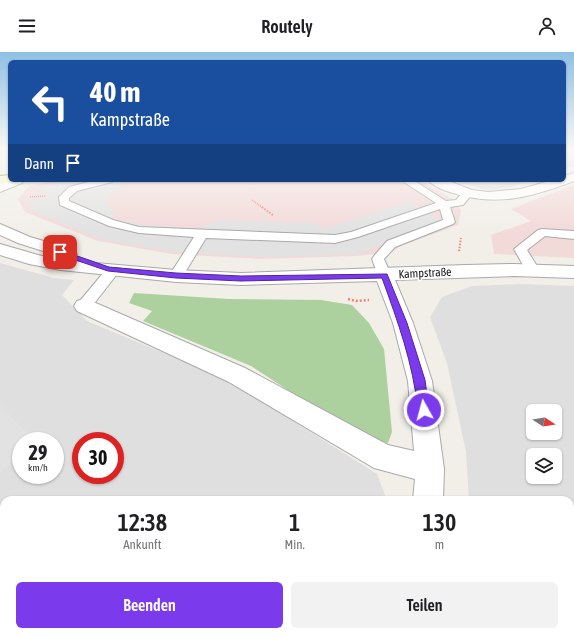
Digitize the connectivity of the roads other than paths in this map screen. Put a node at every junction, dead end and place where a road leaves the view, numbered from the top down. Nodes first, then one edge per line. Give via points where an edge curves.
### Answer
1 (13, 182) edge
2 (102, 182) edge
3 (409, 182) edge
4 (439, 182) edge
5 (559, 182) edge
6 (0, 188) edge
7 (468, 193) junction
8 (444, 204) junction
9 (0, 229) edge
10 (202, 234) junction
11 (574, 235) edge
12 (0, 249) edge
13 (111, 269) junction
14 (533, 271) junction
15 (574, 272) edge
16 (176, 276) junction
17 (384, 276) junction
18 (84, 306) joint
19 (430, 469) junction
20 (428, 496) edge

1 - 6 street
2 - 10 lane via 73,190 64,197 64,203 109,223 140,230
3 - 8 lane
4 - 7 street
5 - 7 street via 521,195 503,197
7 - 8 lane via 459,203
8 - 10 lane via 354,235 335,239
8 - 17 lane via 449,222 391,244 382,254 378,259
9 - 13 street, Kampstraße via 49,249
10 - 16 lane
11 - 14 lane via 542,232 520,248
12 - 13 street, Kampstraße via 61,265
13 - 16 street, Kampstraße
13 - 18 lane
14 - 15 street, Kampstraße
14 - 17 street, Kampstraße via 465,271
16 - 17 street, Kampstraße via 241,279
17 - 19 street via 403,323 420,380
18 - 19 street via 237,375 384,458
19 - 20 street

